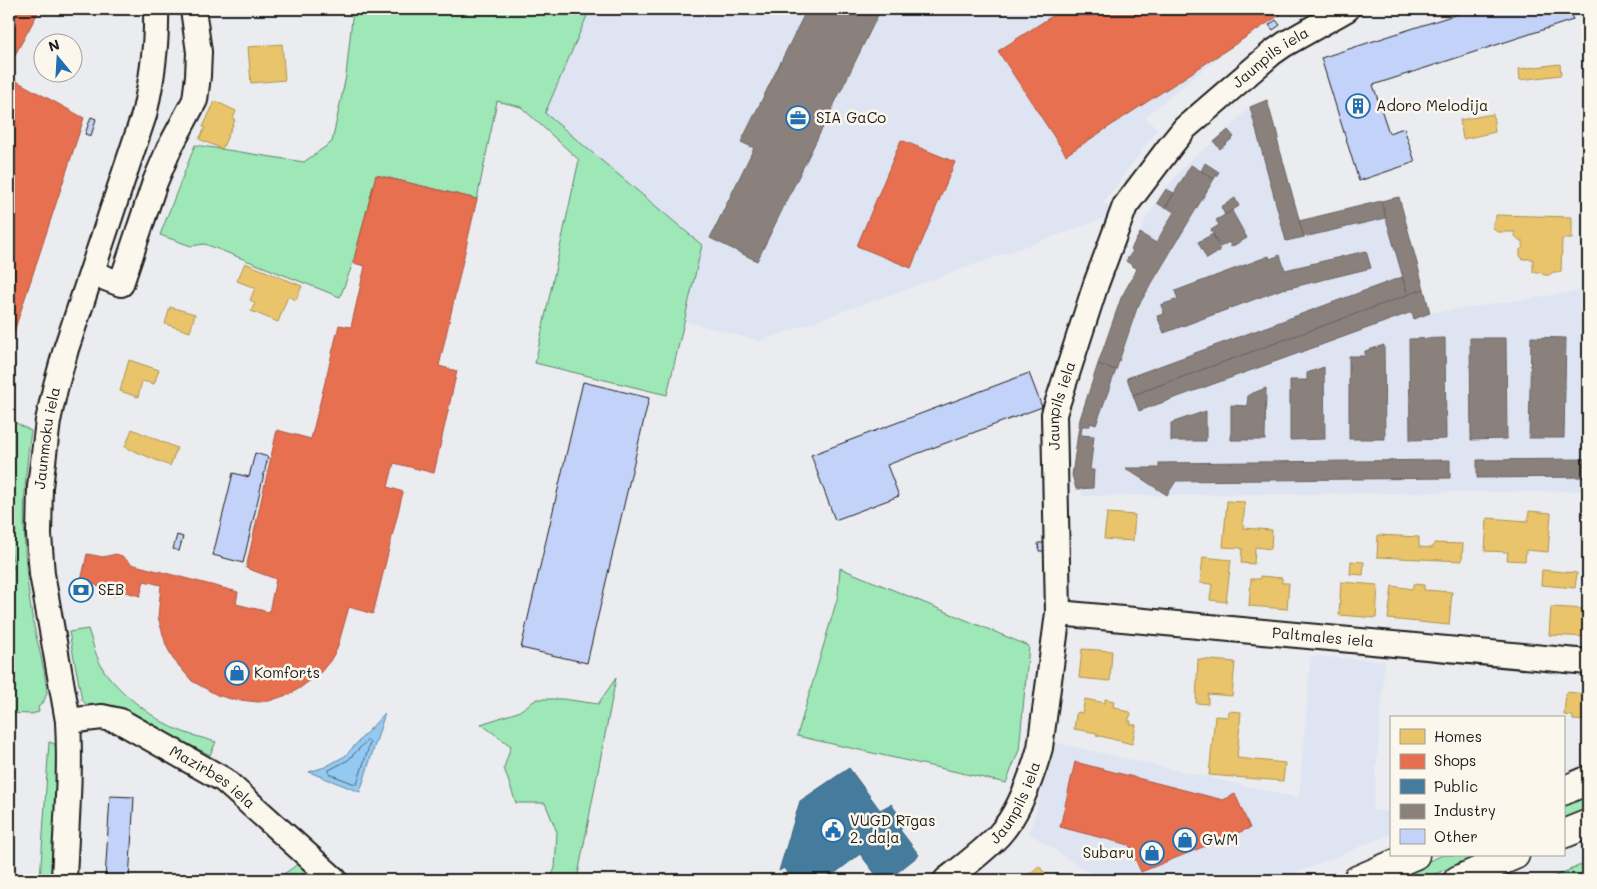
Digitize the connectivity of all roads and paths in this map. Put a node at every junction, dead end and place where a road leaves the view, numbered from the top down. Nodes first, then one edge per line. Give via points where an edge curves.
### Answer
1 (156, 9) edge
2 (193, 9) edge
3 (1347, 9) edge
4 (92, 273) junction
5 (1058, 613) junction
6 (1588, 662) edge
7 (68, 721) junction
8 (1588, 780) edge
9 (1564, 791) edge
10 (1588, 824) edge
11 (1564, 834) edge
12 (1413, 856) edge
13 (1513, 856) edge
14 (64, 880) edge
15 (335, 880) edge
16 (946, 880) edge
17 (1357, 880) edge
18 (1458, 880) edge

1 - 4 street, Jaunmoku iela via 155,50 144,116
2 - 4 street via 198,52 195,100 155,182 121,284
3 - 5 street, Jaunpils iela via 1272,53 1185,128 1125,206 1054,414
4 - 7 street, Jaunmoku iela via 55,389 40,487 42,574
5 - 6 street, Paltmales iela
5 - 16 street, Jaunpils iela via 1040,748 1034,767 1017,807 1000,834
7 - 14 street, Jaunmoku iela
7 - 15 street, Mazirbes iela via 102,717 120,721 224,780
8 - 9 highway
10 - 11 highway
12 - 17 highway
13 - 18 highway

